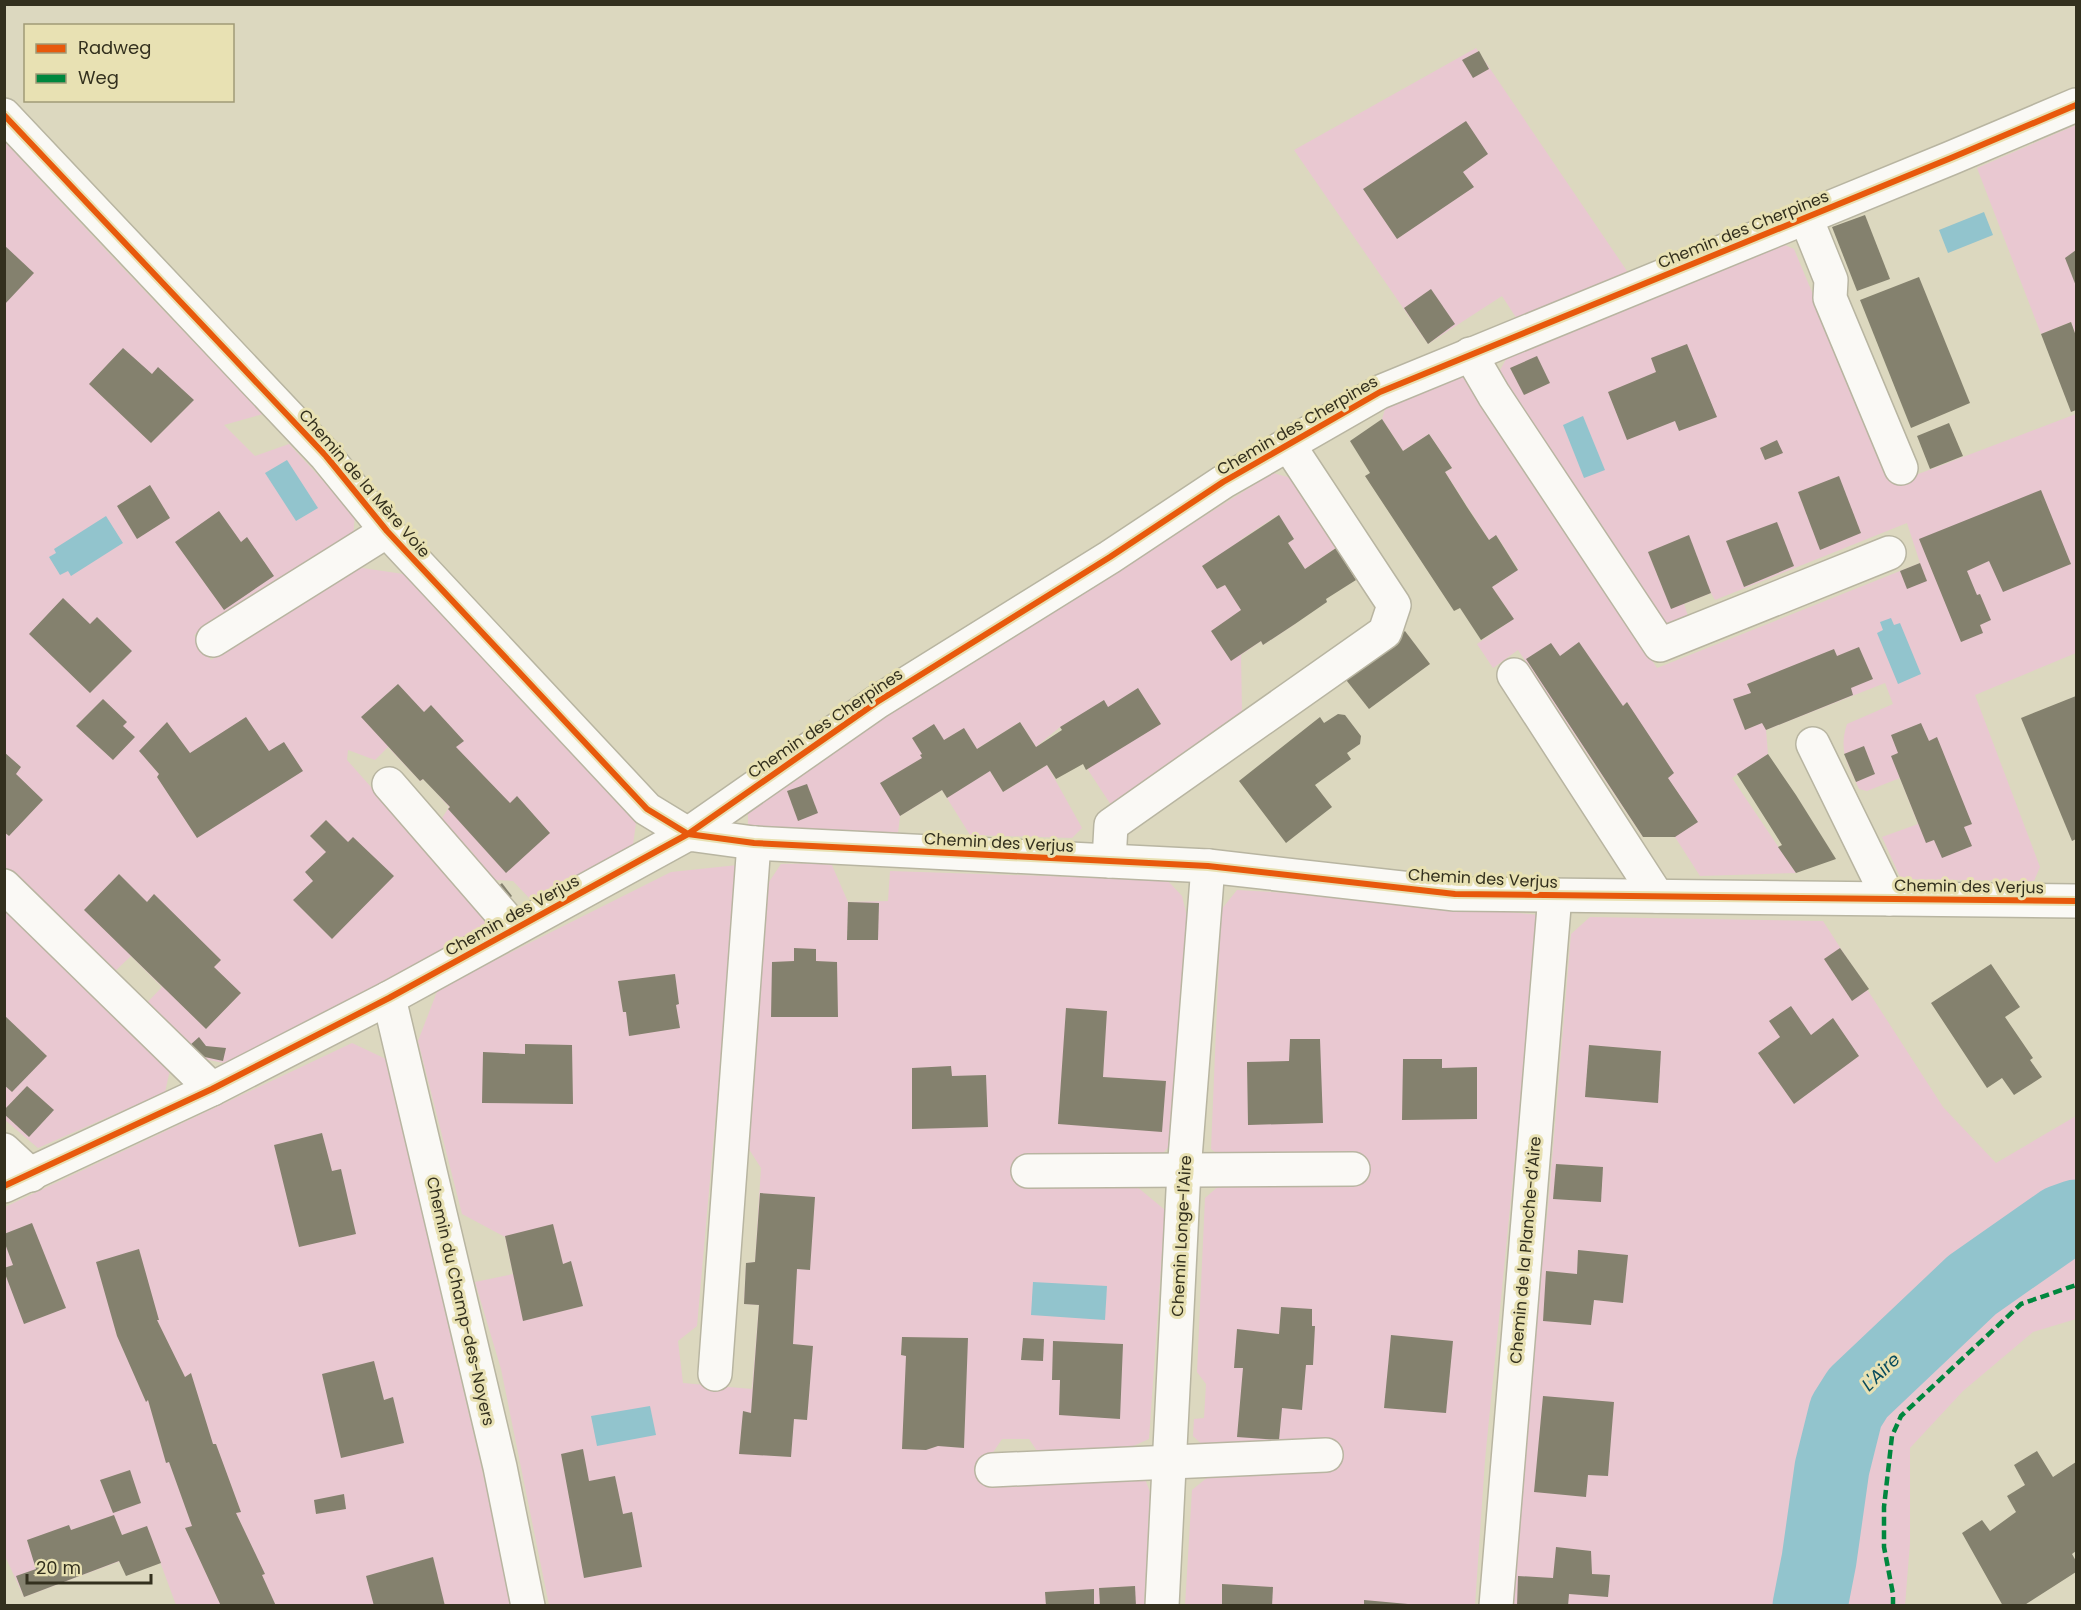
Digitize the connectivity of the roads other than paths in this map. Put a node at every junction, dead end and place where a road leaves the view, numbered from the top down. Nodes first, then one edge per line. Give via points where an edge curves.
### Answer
1 (2076, 105) edge
2 (4, 116) edge
3 (1806, 218) junction
4 (1470, 354) junction
5 (1288, 444) junction
6 (1901, 468) dead end
7 (387, 531) junction
8 (1889, 553) dead end
9 (213, 640) dead end
10 (1514, 675) dead end
11 (1813, 744) dead end
12 (389, 784) dead end
13 (688, 834) junction
14 (754, 843) junction
15 (1109, 861) junction
16 (1208, 866) junction
17 (4, 886) edge
18 (1555, 895) junction
19 (1657, 896) junction
20 (1889, 899) junction
21 (2076, 901) edge
22 (514, 928) junction
23 (389, 998) junction
24 (212, 1089) junction
25 (4, 1150) edge
26 (1353, 1169) dead end
27 (1028, 1171) dead end
28 (1184, 1171) junction
29 (18, 1180) edge
30 (715, 1374) dead end
31 (1326, 1455) dead end
32 (1169, 1463) junction
33 (992, 1470) dead end
34 (528, 1605) edge
35 (1162, 1605) edge
36 (1496, 1605) edge

1 - 3 street, Chemin des Cherpines
2 - 7 street, Chemin de la Mère Voie via 326,456
3 - 4 street, Chemin des Cherpines
3 - 6 street via 1831,280 1830,298
4 - 5 street, Chemin des Cherpines via 1380,392
4 - 8 street via 1660,645
5 - 13 street, Chemin des Cherpines via 877,702
5 - 15 street via 1394,606 1385,632 1111,825
7 - 9 street, Chemin de la Mère Voie
7 - 13 street, Chemin de la Mère Voie via 647,809
10 - 19 street
11 - 20 street
12 - 22 street
13 - 14 street, Chemin des Verjus
13 - 22 street, Chemin des Verjus
14 - 15 street, Chemin des Verjus
14 - 30 street
15 - 16 street, Chemin des Verjus
16 - 18 street, Chemin des Verjus via 1455,894
16 - 28 street, Chemin Longe-l'Aire
17 - 24 street
18 - 19 street, Chemin des Verjus
18 - 36 street, Chemin de la Planche-d'Aire
19 - 20 street, Chemin des Verjus
20 - 21 street, Chemin des Verjus
22 - 23 street, Chemin des Verjus
23 - 24 street, Chemin des Verjus
23 - 34 street, Chemin du Champ-des-Noyers via 500,1467
24 - 29 street, Chemin des Verjus
25 - 29 street
26 - 28 street
27 - 28 street
28 - 32 street, Chemin Longe-l'Aire
31 - 32 street
32 - 33 street
32 - 35 street, Chemin Longe-l'Aire

